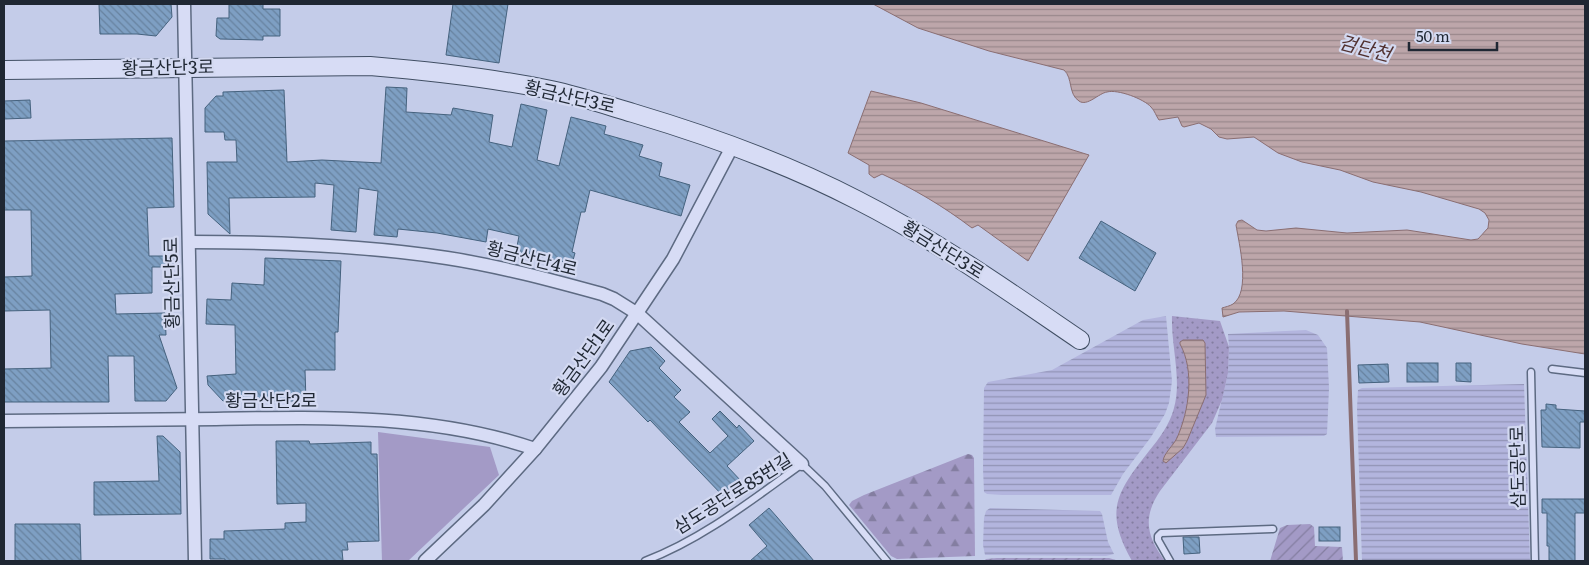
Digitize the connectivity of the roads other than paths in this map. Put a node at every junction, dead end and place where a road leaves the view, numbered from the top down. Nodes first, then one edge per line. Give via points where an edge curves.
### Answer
1 (184, 4) edge
2 (186, 68) junction
3 (4, 70) edge
4 (733, 145) junction
5 (190, 242) junction
6 (638, 314) junction
7 (1080, 340) dead end
8 (1552, 369) dead end
9 (1531, 372) dead end
10 (1585, 373) edge
11 (191, 419) junction
12 (4, 421) edge
13 (535, 449) junction
14 (802, 464) junction
15 (1273, 529) dead end
16 (195, 561) edge
17 (425, 561) edge
18 (645, 561) edge
19 (887, 561) edge
20 (1170, 561) edge
21 (1535, 561) edge

1 - 2 street, 황금산단5로
2 - 3 street, 황금산단3로
2 - 4 street, 황금산단3로 via 370,66 420,70 551,90
2 - 5 street, 황금산단5로
4 - 6 street, 황금산단1로 via 673,259
4 - 7 street, 황금산단3로 via 858,200 948,252
5 - 6 street, 황금산단4로 via 368,248 448,258 602,294
5 - 11 street, 황금산단5로
6 - 13 street, 황금산단1로 via 601,367
6 - 14 street, 황금산단4로
8 - 10 lane
9 - 21 lane, 삼도공단로
11 - 12 street, 황금산단2로
11 - 13 street, 황금산단2로 via 295,417 387,421 478,432
11 - 16 street, 황금산단5로
13 - 17 street, 황금산단1로 via 484,505
14 - 18 lane, 삼도공단로85번길 via 703,532
14 - 19 lane, 삼도공단로85번길 via 825,486
15 - 20 lane via 1161,533 1158,540

